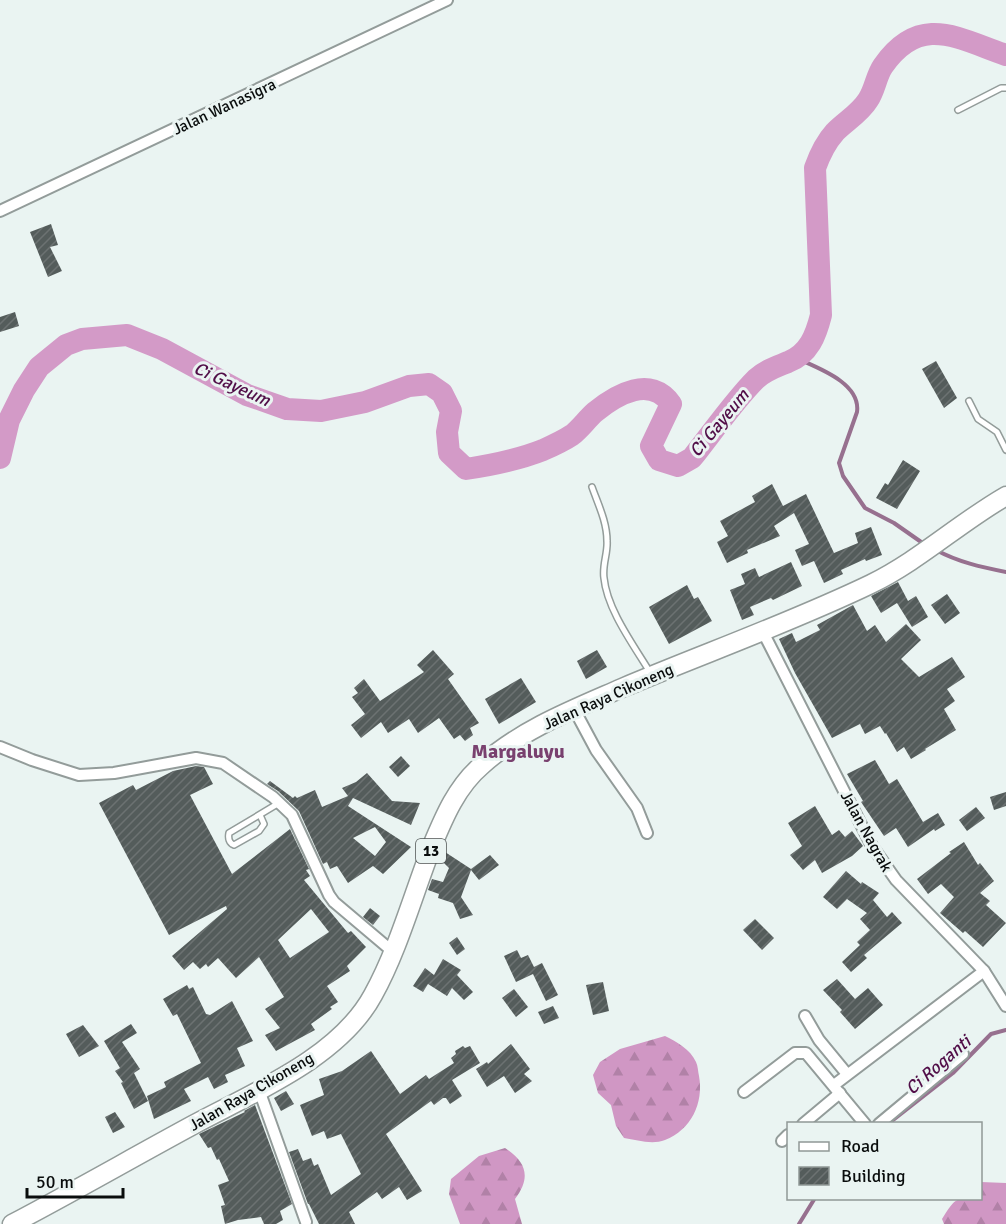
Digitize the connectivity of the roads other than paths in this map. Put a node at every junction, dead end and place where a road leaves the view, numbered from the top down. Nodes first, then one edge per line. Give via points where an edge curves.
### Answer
1 (447, 0) edge
2 (427, 4) edge
3 (1006, 88) edge
4 (958, 110) dead end
5 (0, 211) edge
6 (969, 401) dead end
7 (1006, 450) edge
8 (592, 487) dead end
9 (1006, 496) edge
10 (763, 632) junction
11 (652, 676) junction
12 (574, 709) junction
13 (0, 747) edge
14 (280, 803) junction
15 (260, 815) junction
16 (647, 833) dead end
17 (392, 951) junction
18 (984, 972) junction
19 (1006, 1006) edge
20 (805, 1016) dead end
21 (819, 1040) junction
22 (806, 1053) junction
23 (963, 1054) dead end
24 (847, 1074) junction
25 (837, 1089) junction
26 (259, 1090) junction
27 (744, 1092) dead end
28 (805, 1122) edge
29 (863, 1122) edge
30 (881, 1122) edge
31 (306, 1222) dead end
32 (12, 1224) edge

1 - 2 street, Jalan Wanasigra
2 - 5 street, Jalan Wanasigra
3 - 4 lane
6 - 7 lane via 978,419 997,432
8 - 11 lane via 606,528 603,564 609,598
9 - 10 highway, Jalan Raya Cikoneng / 13 via 873,583
10 - 11 highway, Jalan Raya Cikoneng / 13
10 - 18 street, Jalan Nagrak via 872,846 896,880
11 - 12 highway, Jalan Raya Cikoneng / 13
12 - 16 street via 596,750 638,808
12 - 17 highway, Jalan Raya Cikoneng / 13 via 506,746 479,767 458,792 443,820
13 - 14 street via 79,775 205,759 223,763
14 - 15 lane
14 - 17 street via 292,815 334,902
15 - 15 lane via 264,824 259,831 231,844 229,833
17 - 26 highway, Jalan Raya Cikoneng / 13 via 373,996 348,1028 316,1054
18 - 19 street, Jalan Nagrak
18 - 24 street
20 - 21 street
21 - 22 street
21 - 24 street
22 - 25 street
22 - 27 street via 795,1053
23 - 30 street
24 - 25 street
25 - 28 street
25 - 29 street
26 - 31 street
26 - 32 highway, Jalan Raya Cikoneng / 13

